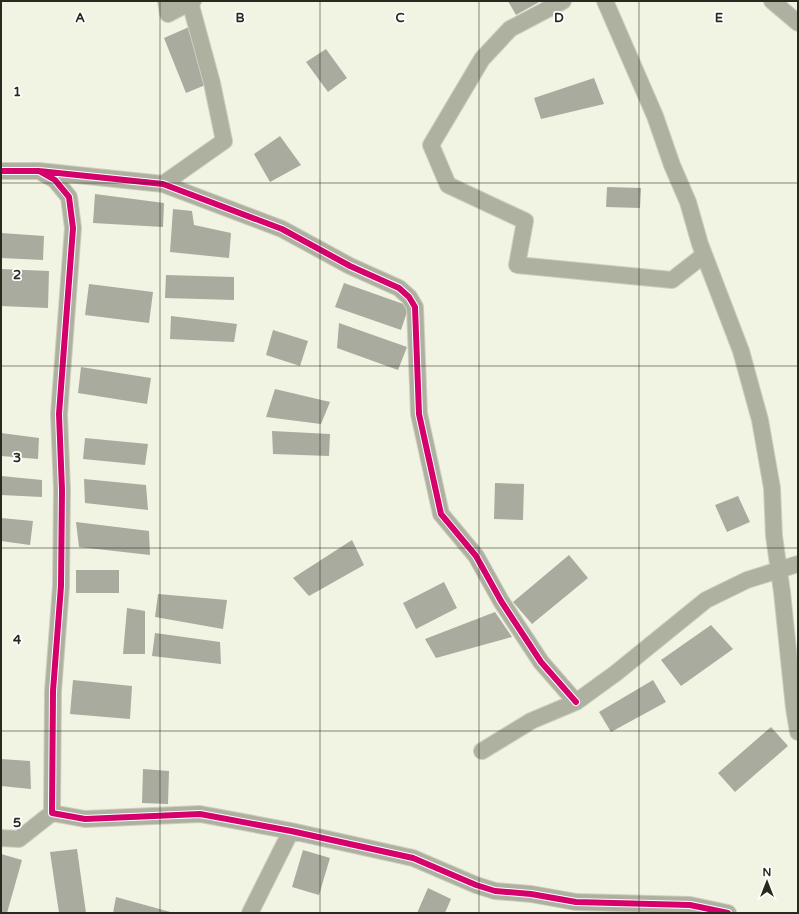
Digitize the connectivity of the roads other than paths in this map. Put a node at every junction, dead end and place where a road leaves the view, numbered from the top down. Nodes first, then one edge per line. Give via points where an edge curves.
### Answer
1 (166, 1) edge
2 (563, 1) edge
3 (605, 1) edge
4 (772, 1) edge
5 (192, 2) edge
6 (798, 23) edge
7 (1, 171) edge
8 (39, 171) junction
9 (163, 184) junction
10 (704, 255) junction
11 (798, 564) edge
12 (779, 570) junction
13 (576, 702) junction
14 (798, 732) edge
15 (482, 751) dead end
16 (52, 813) junction
17 (290, 831) junction
18 (1, 838) edge
19 (250, 913) edge
20 (728, 913) edge

1 - 5 street via 168,14
2 - 10 street via 510,29 482,59 431,146 448,185 525,220 517,265 672,280
3 - 10 street via 655,116 688,202
4 - 6 street
5 - 9 street via 224,141
7 - 8 street
8 - 9 street
8 - 16 street via 56,180 69,197 73,228 59,414 62,490 61,586 53,691
9 - 13 street via 282,229 350,266 399,288 409,297 415,307 419,414 441,514 476,556 501,601 541,662
10 - 12 street via 741,351 760,420 772,488 774,536
11 - 12 street
12 - 13 street via 747,580 706,600
12 - 14 street
13 - 15 street via 531,721
16 - 17 street via 85,819 200,814
16 - 18 street via 19,838
17 - 19 street
17 - 20 street via 413,858 495,891 576,902 690,905

